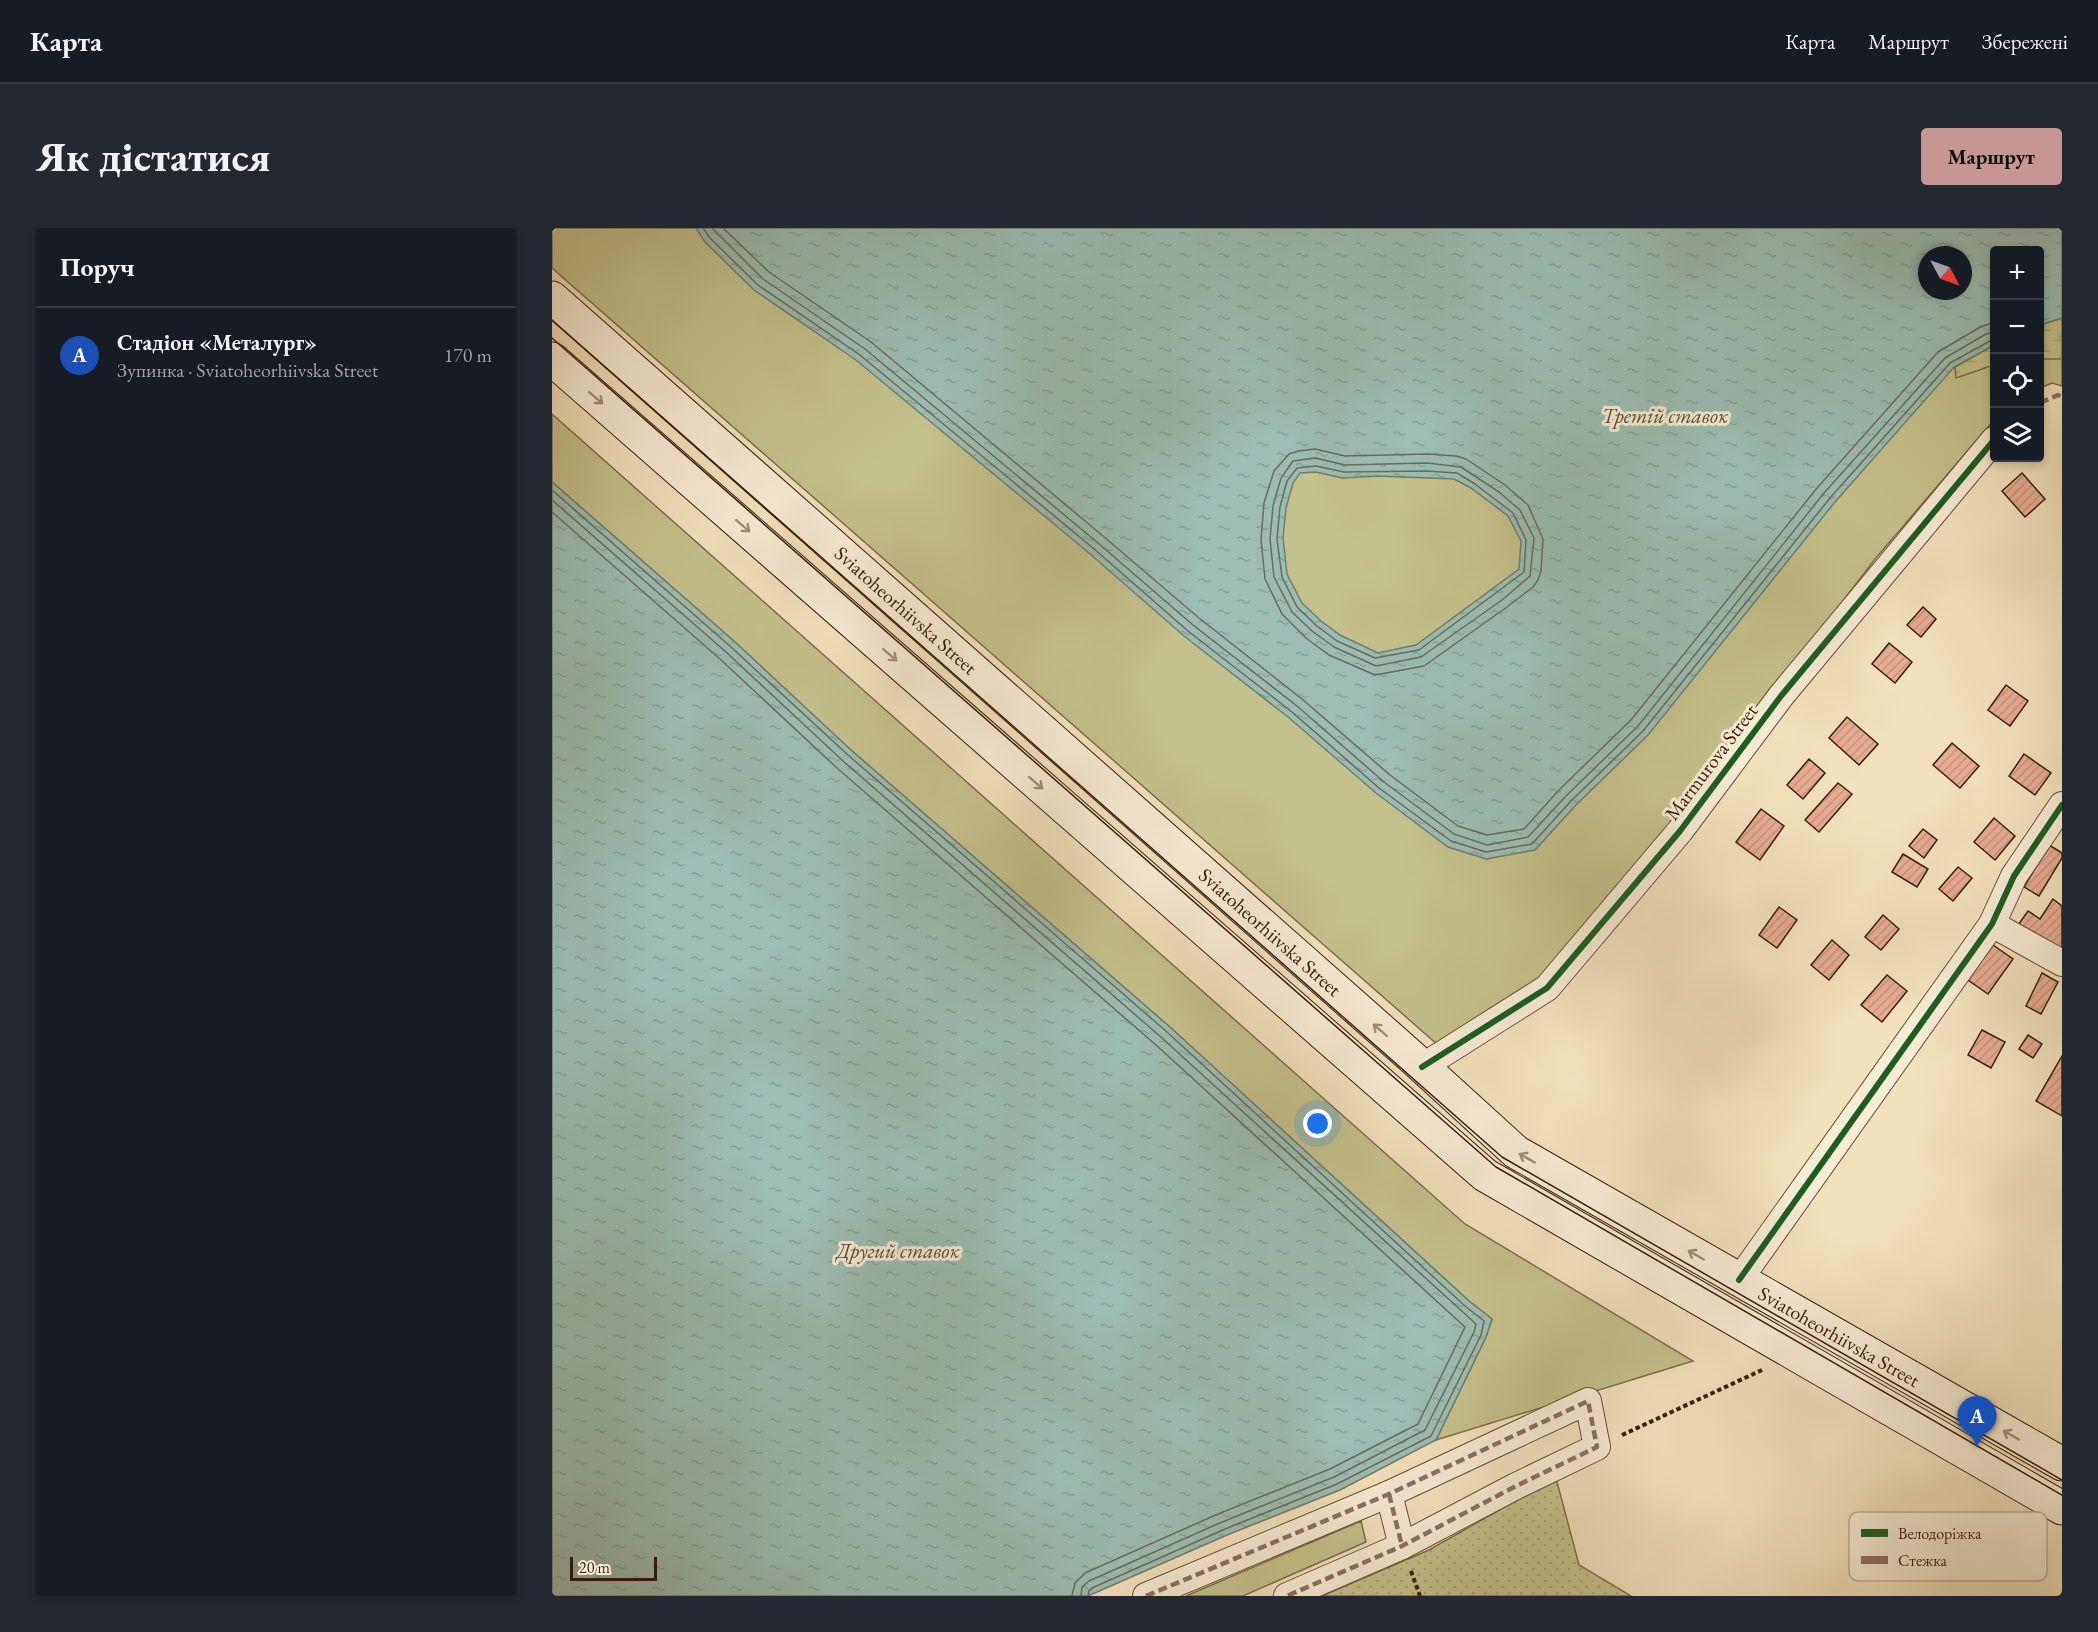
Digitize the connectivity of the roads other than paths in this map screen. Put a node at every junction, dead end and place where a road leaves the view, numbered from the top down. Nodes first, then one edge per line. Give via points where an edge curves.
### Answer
1 (552, 298) edge
2 (552, 359) edge
3 (1990, 446) edge
4 (2062, 805) edge
5 (1992, 924) junction
6 (2062, 963) edge
7 (1422, 1067) junction
8 (1739, 1280) junction
9 (2062, 1464) edge
10 (1389, 1494) junction
11 (2062, 1508) edge
12 (1402, 1546) junction
13 (1146, 1596) edge
14 (1287, 1596) edge

7 -> 1 main road, Sviatoheorhiivska Street
2 -> 11 main road, Sviatoheorhiivska Street via 1485,1175
3 - 7 street, Marmurova Street via 1781,696 1680,831 1547,988
4 - 5 street via 2013,876
5 - 6 street
5 - 8 street
8 -> 7 main road, Sviatoheorhiivska Street via 1516,1152
9 -> 8 main road, Sviatoheorhiivska Street
10 - 12 street
10 - 12 street via 1588,1401 1597,1447
10 - 13 street
12 - 14 street

